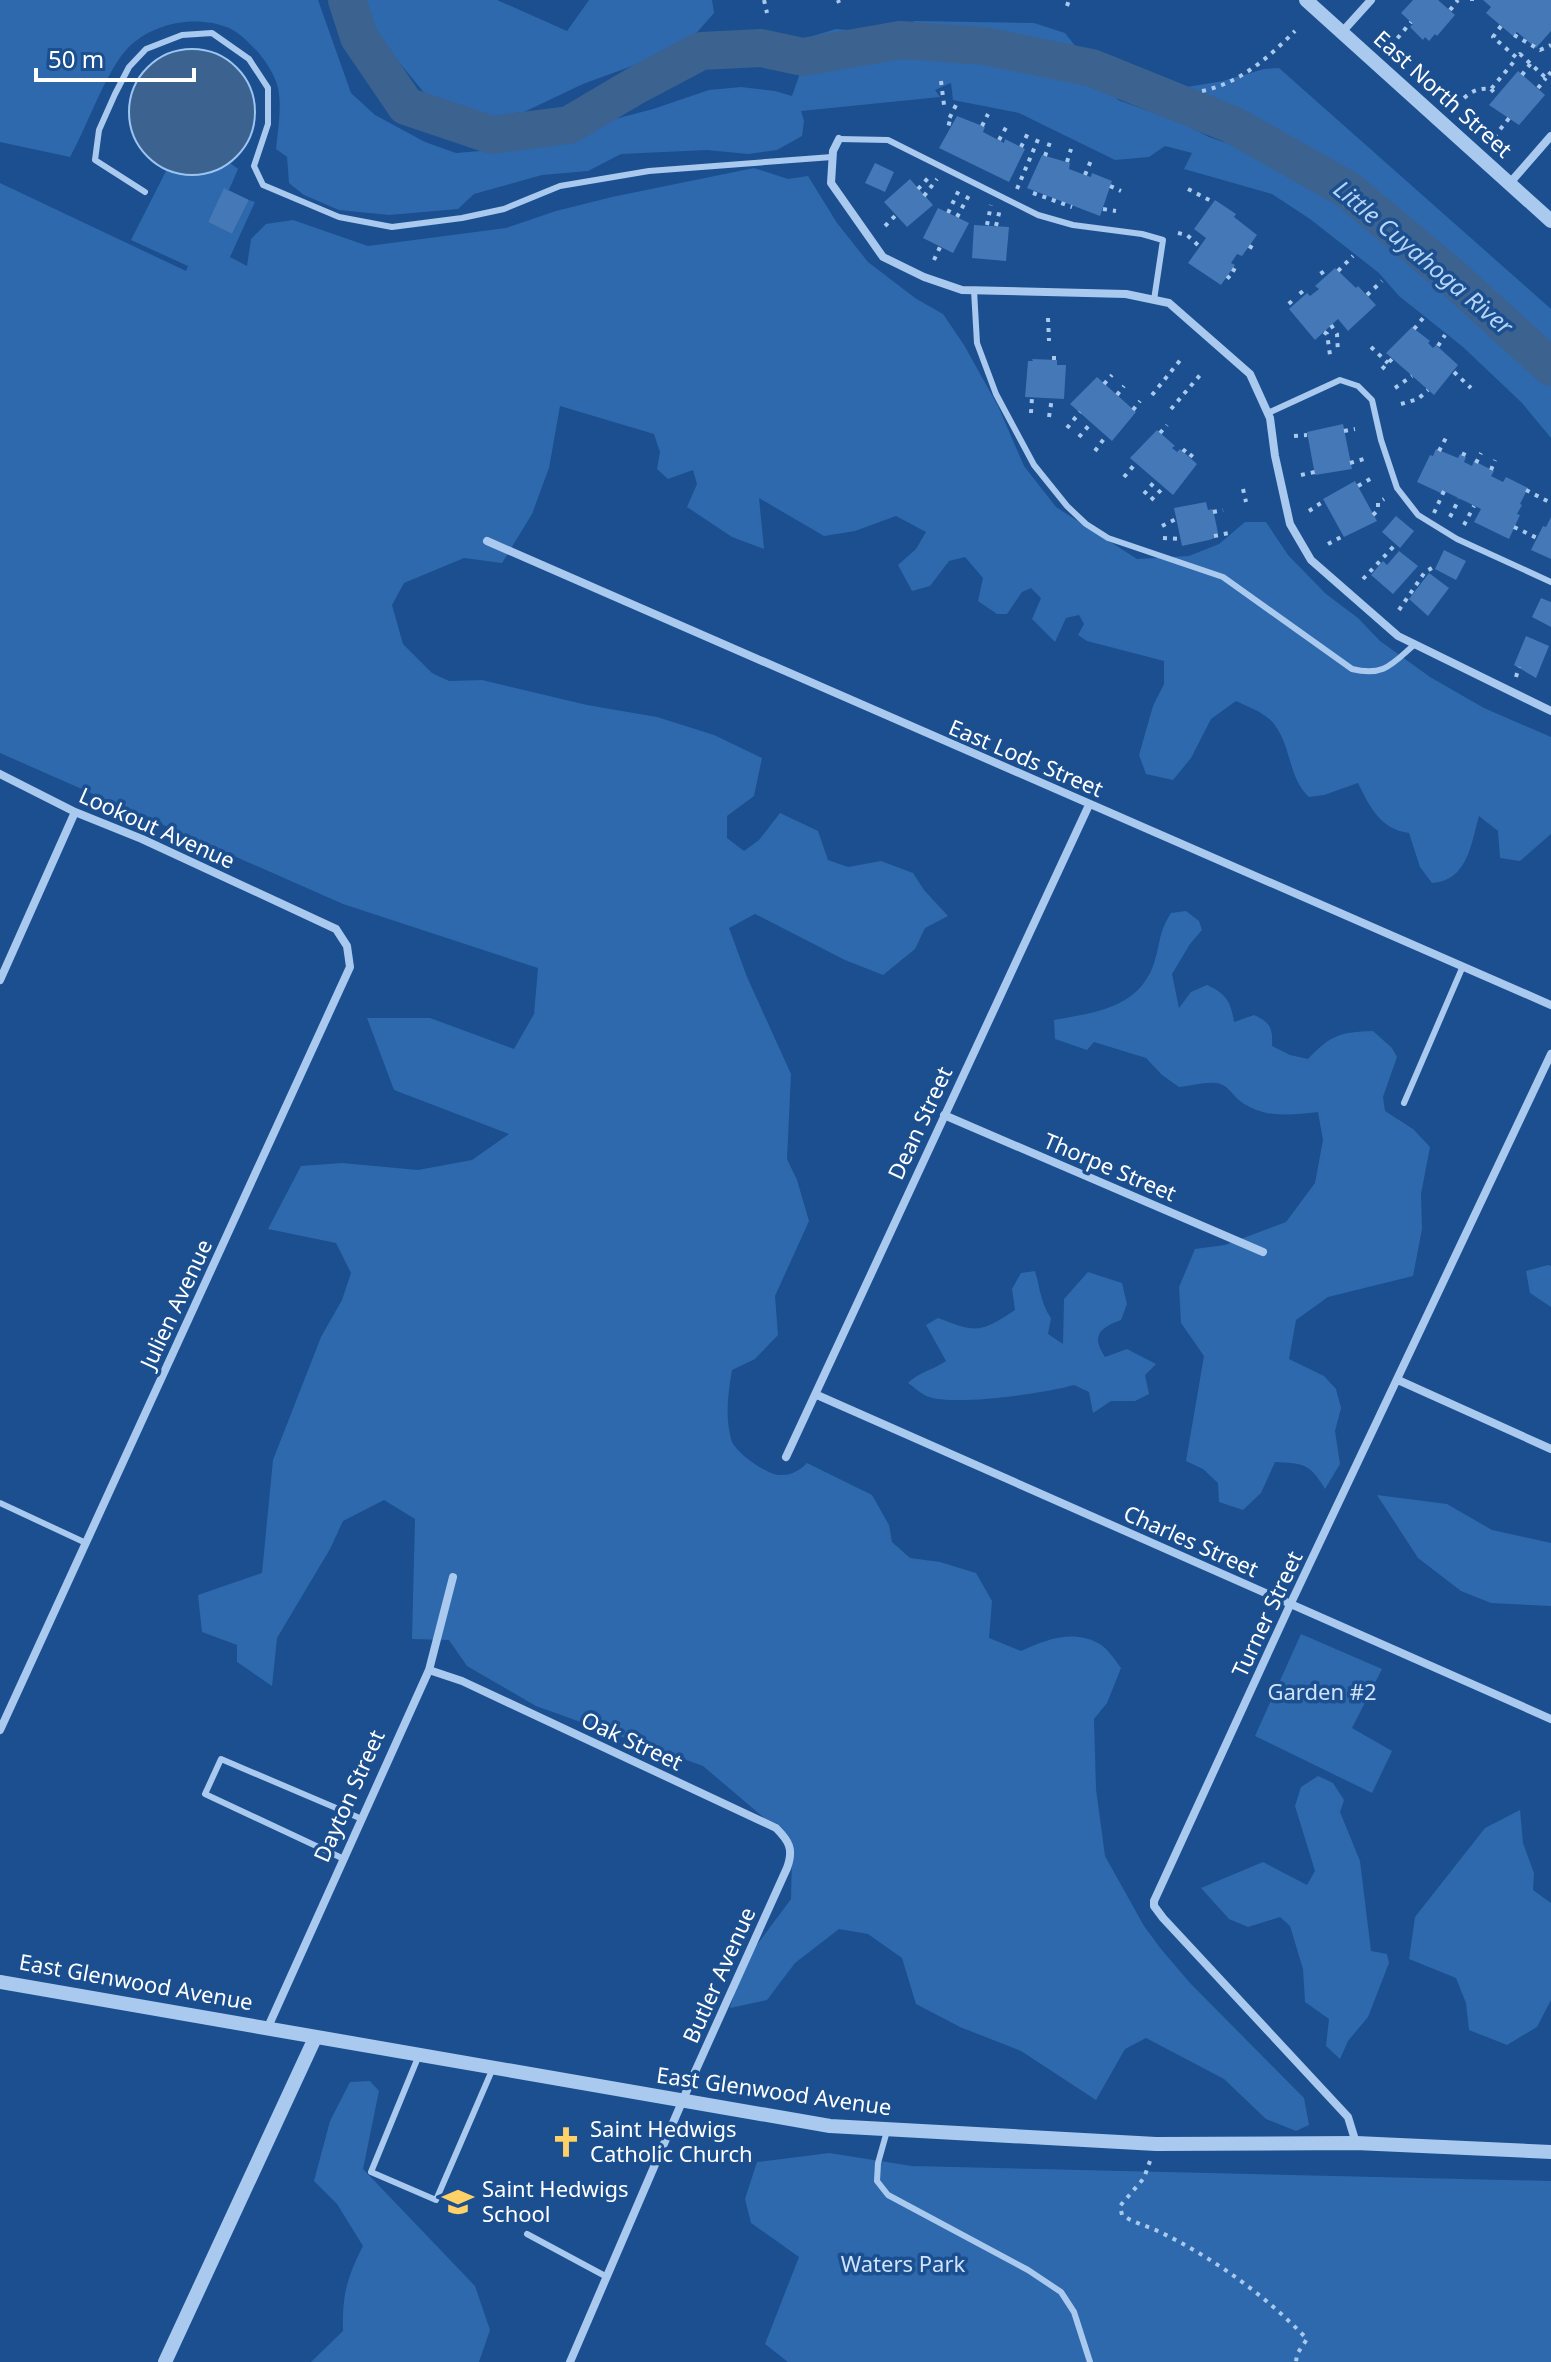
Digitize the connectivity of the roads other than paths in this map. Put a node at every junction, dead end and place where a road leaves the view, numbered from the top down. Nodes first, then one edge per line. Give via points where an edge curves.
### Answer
1 (1306, 0) edge
2 (1371, 0) edge
3 (1343, 31) junction
4 (1551, 136) edge
5 (839, 139) joint
6 (832, 157) junction
7 (1509, 184) junction
8 (145, 192) dead end
9 (1551, 221) edge
10 (974, 290) junction
11 (1154, 300) junction
12 (1268, 413) junction
13 (487, 541) dead end
14 (1551, 582) edge
15 (1415, 644) junction
16 (1551, 711) edge
17 (0, 774) edge
18 (1089, 805) junction
19 (75, 812) junction
20 (300, 912) joint
21 (1463, 966) junction
22 (0, 980) edge
23 (1551, 1005) edge
24 (1551, 1054) edge
25 (1404, 1103) dead end
26 (944, 1115) junction
27 (1263, 1252) dead end
28 (1398, 1380) junction
29 (817, 1395) junction
30 (1551, 1449) edge
31 (786, 1457) dead end
32 (0, 1503) edge
33 (86, 1543) junction
34 (453, 1577) dead end
35 (1290, 1605) junction
36 (429, 1670) junction
37 (1551, 1719) edge
38 (0, 1730) edge
39 (362, 1819) junction
40 (344, 1859) junction
41 (787, 1868) joint
42 (0, 1982) edge
43 (268, 2027) junction
44 (315, 2038) junction
45 (419, 2055) junction
46 (493, 2068) junction
47 (681, 2102) junction
48 (887, 2131) junction
49 (1356, 2143) junction
50 (1551, 2152) edge
51 (527, 2234) dead end
52 (607, 2277) junction
53 (165, 2362) edge
54 (570, 2362) edge
55 (1090, 2362) edge

1 - 3 street, East North Street
2 - 3 street
3 - 7 street, East North Street
4 - 7 street
5 - 6 street
5 - 11 lane via 888,140 1038,215 1163,240
6 - 8 lane via 649,171 560,186 504,209 462,218 379,225 339,217 263,185 254,166 268,124 268,88 249,59 212,33 182,35 146,49 129,67 99,130 95,160
6 - 10 street via 831,183 883,257 924,277
7 - 9 street, East North Street
10 - 11 street via 1126,294
10 - 15 lane via 977,343 996,394 1049,487 1086,524 1129,547 1226,579 1352,669 1381,672
11 - 12 street via 1169,303 1250,374
12 - 14 lane via 1340,380 1358,386 1372,400 1397,488 1418,515
12 - 15 street via 1290,524 1311,560 1398,636
13 - 18 street, East Lods Street
15 - 16 street
17 - 19 street, Lookout Avenue
18 - 21 street, East Lods Street
18 - 26 street, Dean Street
19 - 20 street, Lookout Avenue
19 - 22 street
20 - 33 street, Julien Avenue via 336,929 347,946 350,967
21 - 23 street, East Lods Street
21 - 25 lane
24 - 28 street, Turner Street
26 - 27 street, Thorpe Street
26 - 29 street, Dean Street
28 - 30 street
28 - 35 street, Turner Street
29 - 31 street, Dean Street
29 - 35 street, Charles Street
32 - 33 lane
33 - 38 street, Julien Avenue
34 - 36 street, Dayton Street
35 - 37 street, Charles Street
35 - 49 street, Turner Street via 1154,1906 1348,2117
36 - 39 street, Dayton Street
36 - 41 street, Oak Street via 776,1828 792,1849
39 - 40 street, Dayton Street
39 - 40 lane via 221,1759 205,1794
40 - 43 street, Dayton Street
41 - 47 street, Butler Avenue
42 - 43 street, East Glenwood Avenue
43 - 44 street, East Glenwood Avenue
44 - 45 street, East Glenwood Avenue
44 - 53 street
45 - 46 street, East Glenwood Avenue
45 - 46 lane via 371,2172 436,2200
46 - 47 street, East Glenwood Avenue
47 - 48 street, East Glenwood Avenue
47 - 52 street, Butler Avenue
48 - 49 street, East Glenwood Avenue via 1156,2144
48 - 55 lane via 877,2181 888,2195 1061,2292 1074,2312
49 - 50 street, East Glenwood Avenue
51 - 52 lane
52 - 54 street, Butler Avenue

